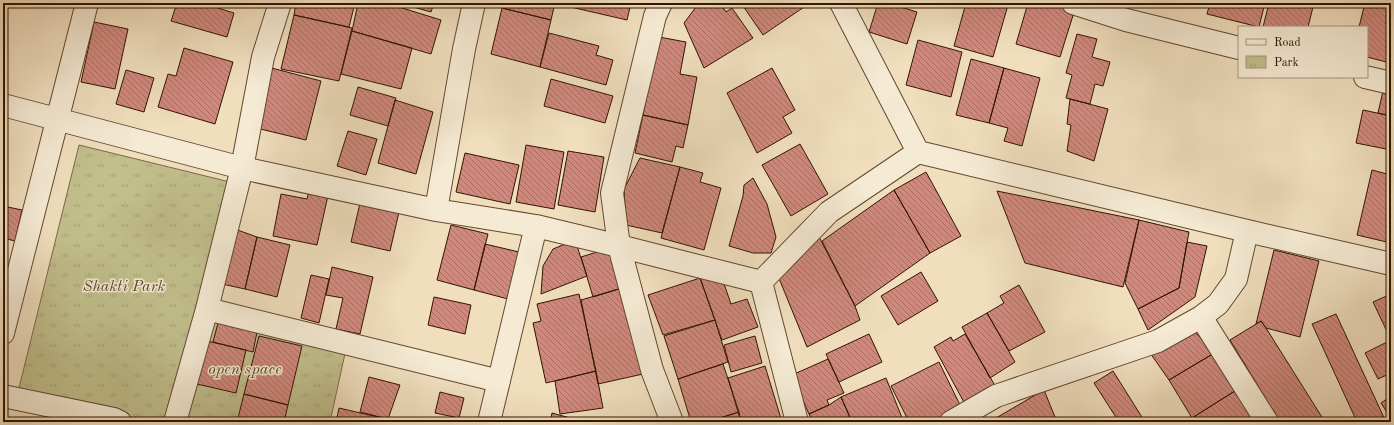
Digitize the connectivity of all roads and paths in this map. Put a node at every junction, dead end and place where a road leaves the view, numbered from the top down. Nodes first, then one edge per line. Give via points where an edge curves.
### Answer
1 (87, 3) edge
2 (280, 3) edge
3 (474, 3) edge
4 (661, 3) edge
5 (841, 3) edge
6 (1073, 3) edge
7 (1238, 48) edge
8 (1368, 78) edge
9 (1391, 83) edge
10 (3, 105) edge
11 (57, 120) junction
12 (918, 152) junction
13 (242, 168) junction
14 (436, 210) junction
15 (536, 226) junction
16 (1247, 231) junction
17 (619, 246) junction
18 (1391, 264) edge
19 (761, 282) junction
20 (7, 300) edge
21 (207, 309) junction
22 (1201, 317) junction
23 (3, 333) edge
24 (499, 381) junction
25 (3, 396) edge
26 (120, 422) edge
27 (174, 422) edge
28 (490, 422) edge
29 (672, 422) edge
30 (797, 422) edge
31 (951, 422) edge
32 (1267, 422) edge

1 - 11 street
2 - 13 street via 263,57
3 - 14 street
4 - 17 street via 655,16 612,193
5 - 12 street
6 - 7 street via 1126,20
8 - 9 street
10 - 11 street
11 - 13 street
11 - 20 street
12 - 16 street
12 - 19 street via 829,212
13 - 14 street
13 - 21 street
14 - 15 street
15 - 17 street
15 - 24 street
16 - 18 street
16 - 22 street via 1236,279 1218,304
17 - 19 street
17 - 29 street via 652,370
19 - 30 street
20 - 23 street
21 - 24 street
21 - 27 street
22 - 31 street via 1158,341 996,396
22 - 32 street
24 - 28 street
25 - 26 street

